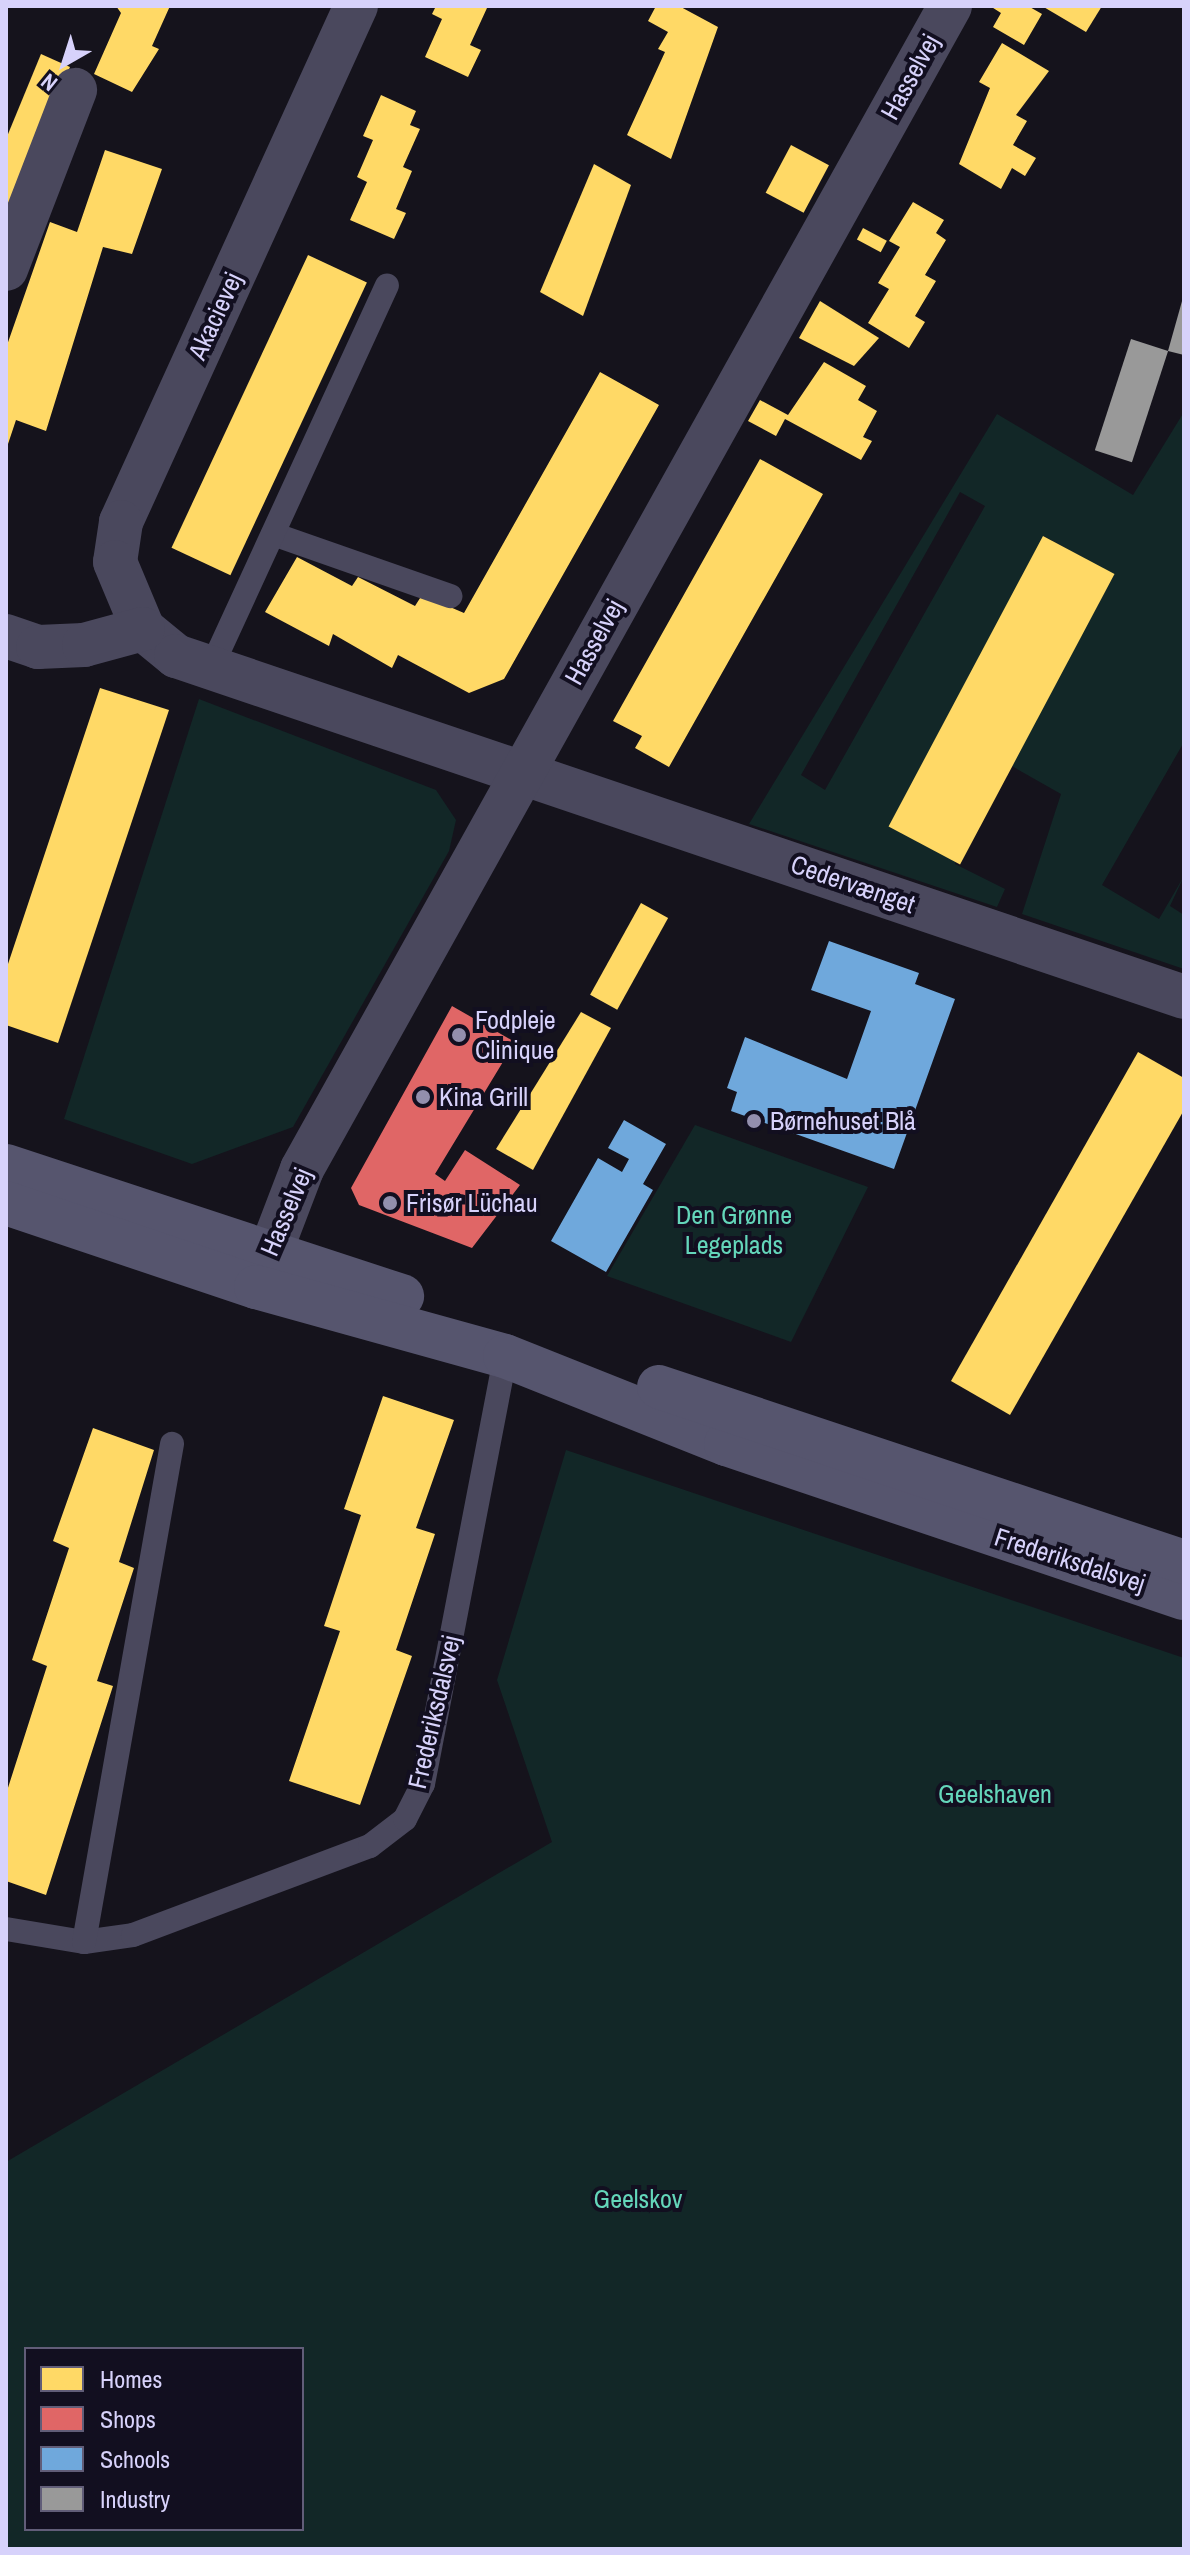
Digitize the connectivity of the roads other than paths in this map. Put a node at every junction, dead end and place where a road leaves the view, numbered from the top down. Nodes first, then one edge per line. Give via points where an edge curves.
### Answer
1 (356, 6) edge
2 (950, 6) edge
3 (75, 90) dead end
4 (6, 269) edge
5 (387, 286) dead end
6 (273, 534) junction
7 (450, 596) dead end
8 (143, 629) junction
9 (6, 636) edge
10 (211, 668) junction
11 (522, 772) junction
12 (1184, 997) edge
13 (6, 1166) edge
14 (6, 1203) edge
15 (262, 1269) junction
16 (507, 1345) junction
17 (172, 1444) dead end
18 (1184, 1562) edge
19 (1184, 1598) edge
20 (6, 1929) edge
21 (84, 1942) junction

1 - 8 street, Akacievej via 121,522 115,562
2 - 11 street, Hasselvej
3 - 4 street
5 - 6 lane
6 - 7 lane
6 - 10 lane
8 - 9 street via 84,645 38,647
8 - 10 street, Akacievej via 176,656
10 - 11 street, Akacievej
11 - 12 street, Cedervænget
11 - 15 street, Hasselvej via 302,1169
13 - 15 street, Frederiksdalsvej
14 - 15 street, Frederiksdalsvej
15 - 16 street, Frederiksdalsvej
16 - 18 street, Frederiksdalsvej
16 - 19 street, Frederiksdalsvej via 726,1444
16 - 21 lane, Frederiksdalsvej via 423,1784 405,1819 370,1846 235,1902 133,1935
17 - 21 lane
20 - 21 lane, Frederiksdalsvej

